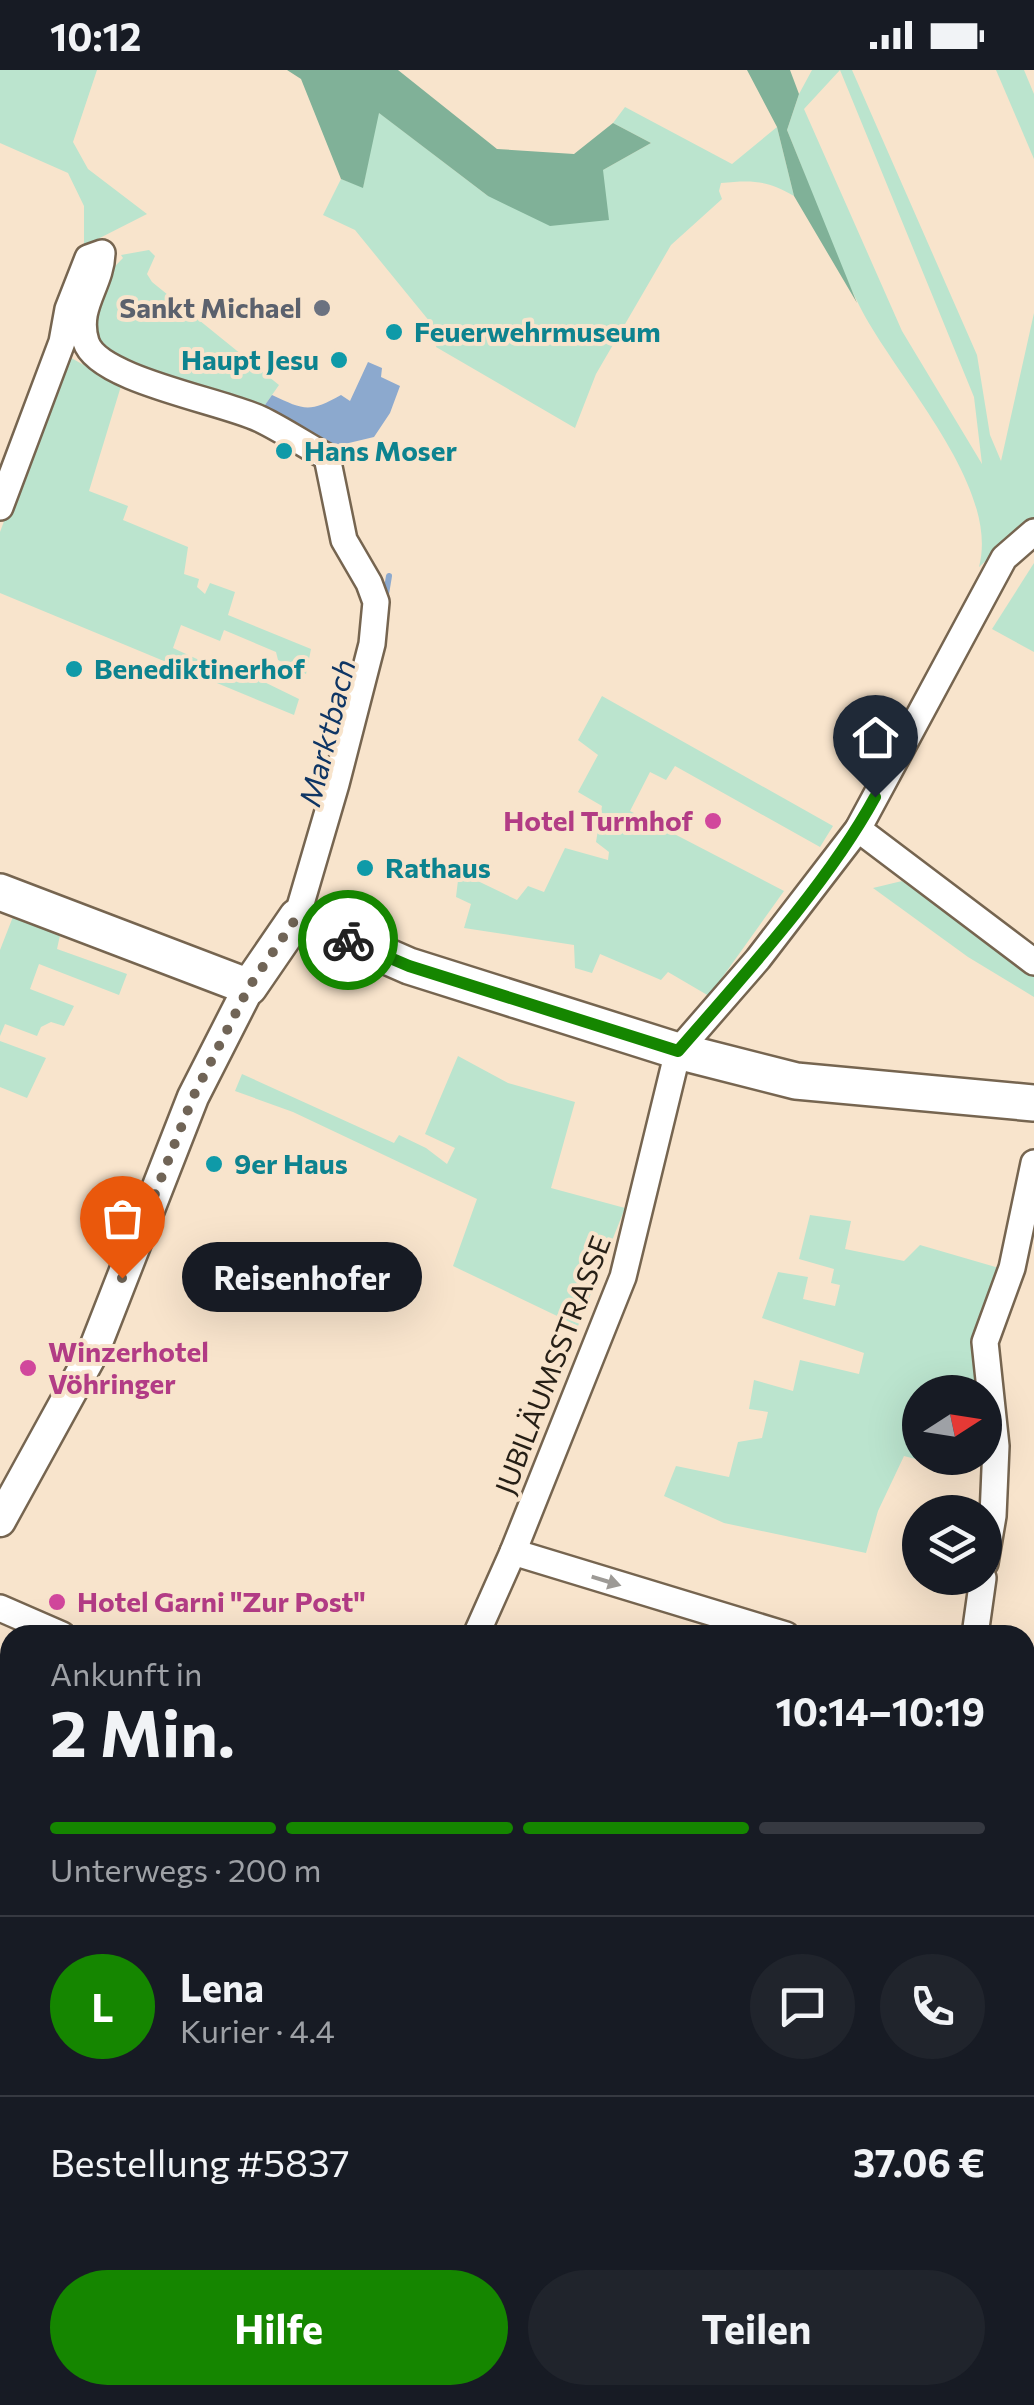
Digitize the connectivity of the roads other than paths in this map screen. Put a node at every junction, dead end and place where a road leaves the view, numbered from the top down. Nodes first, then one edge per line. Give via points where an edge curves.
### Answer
1 (0, 507) edge
2 (1034, 532) edge
3 (858, 829) junction
4 (0, 892) edge
5 (297, 917) junction
6 (1034, 962) edge
7 (249, 987) junction
8 (678, 1051) junction
9 (1034, 1103) edge
10 (1034, 1163) edge
11 (993, 1495) edge
12 (0, 1521) edge
13 (513, 1552) junction
14 (980, 1595) edge
15 (0, 1608) edge
16 (39, 1625) edge
17 (480, 1625) edge
18 (750, 1625) edge
19 (975, 1625) edge

1 - 5 street via 88,258 102,254 83,312 86,346 106,366 258,418 327,458 344,540 376,602 368,662
2 - 3 street via 1004,558
3 - 6 street
3 - 8 street
4 - 7 main road
5 - 7 main road
5 - 8 main road via 409,966
7 - 12 street via 193,1097 94,1350
8 - 9 main road via 796,1081
8 - 13 street, JUBILÄUMSSTRASSE via 624,1277
10 - 11 street via 1012,1268 986,1342 996,1446
13 - 17 street, JUBILÄUMSSTRASSE
13 -> 18 street
14 - 19 street
15 - 16 street

